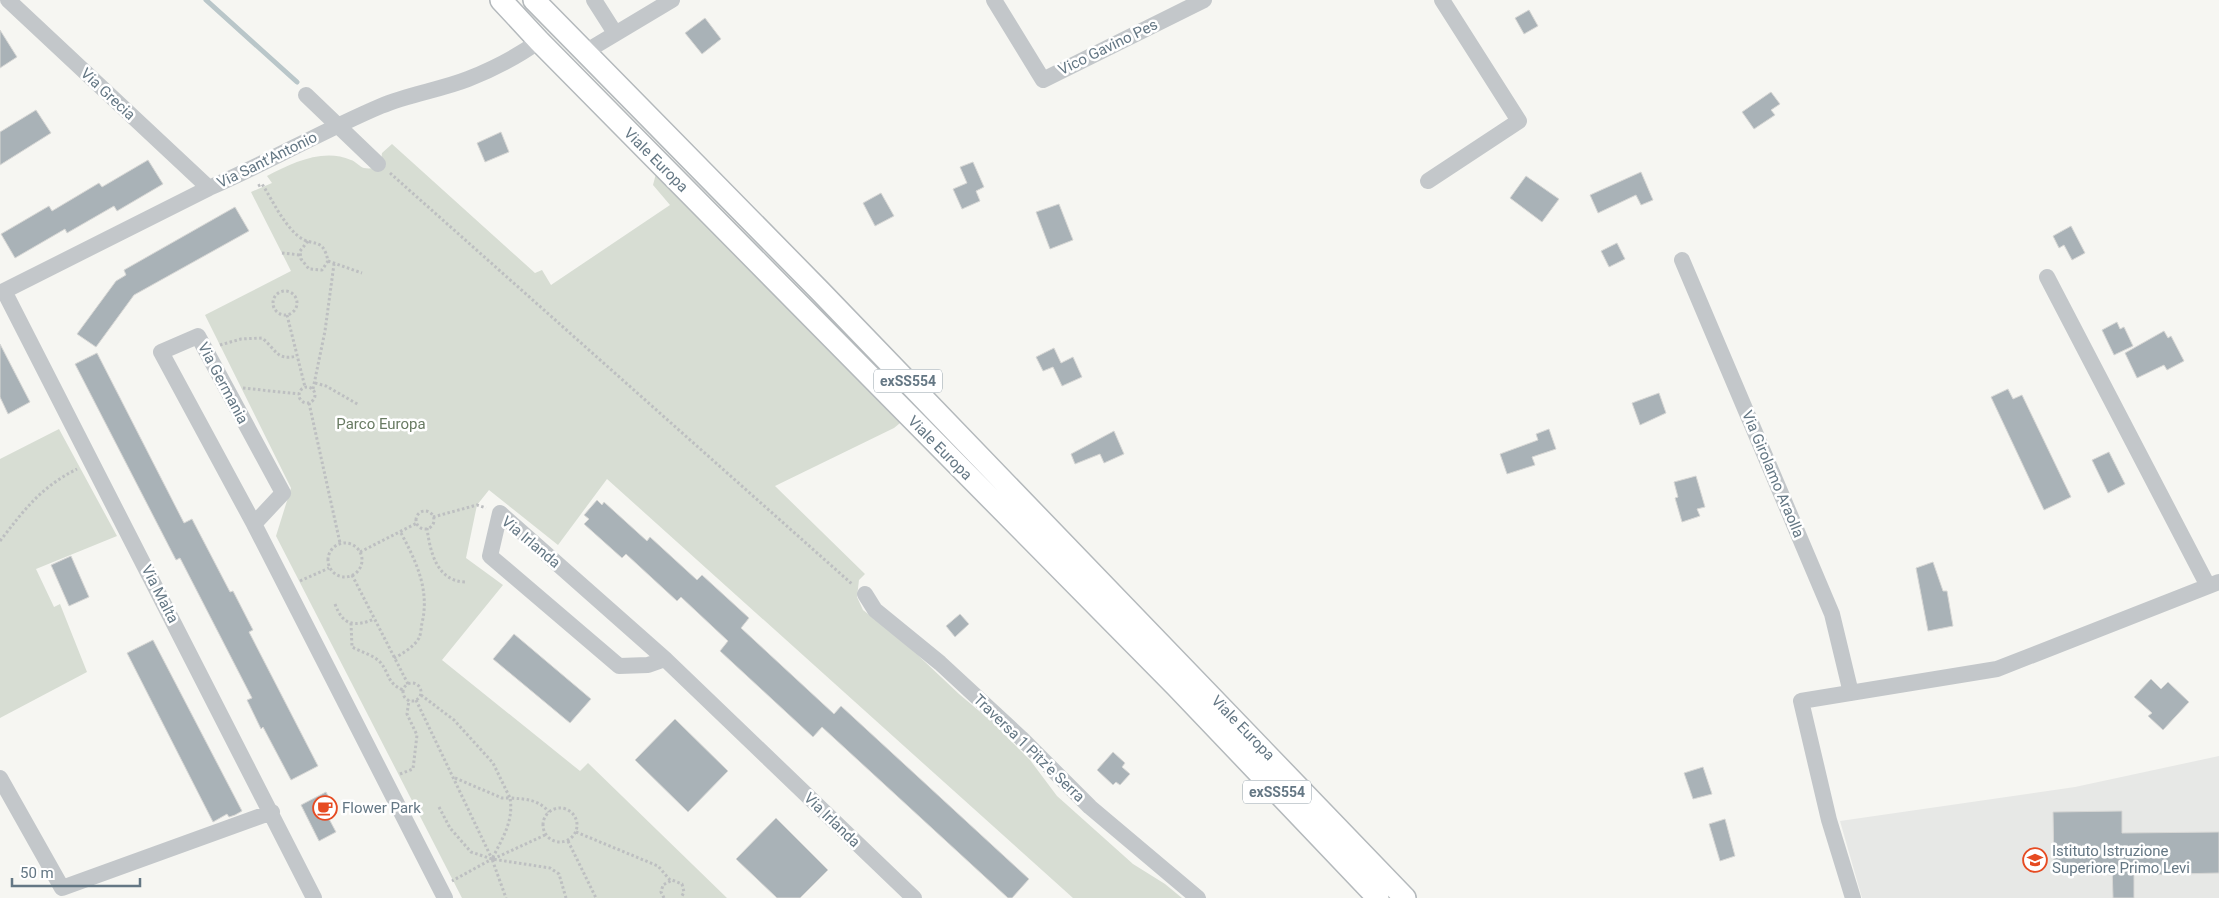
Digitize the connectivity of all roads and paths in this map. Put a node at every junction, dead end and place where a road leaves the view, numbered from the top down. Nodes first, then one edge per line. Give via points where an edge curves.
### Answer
1 (501, 0) edge
2 (534, 0) edge
3 (594, 0) edge
4 (672, 0) edge
5 (994, 0) edge
6 (1204, 0) edge
7 (1442, 0) edge
8 (6, 4) edge
9 (615, 33) junction
10 (539, 41) junction
11 (585, 52) junction
12 (306, 96) dead end
13 (337, 124) junction
14 (378, 164) joint
15 (242, 174) junction
16 (1428, 181) dead end
17 (209, 188) junction
18 (308, 241) junction
19 (282, 252) dead end
20 (300, 255) junction
21 (1682, 260) dead end
22 (328, 261) junction
23 (334, 264) junction
24 (362, 273) dead end
25 (2047, 278) dead end
26 (2, 292) edge
27 (287, 315) junction
28 (206, 352) junction
29 (297, 356) junction
30 (315, 383) junction
31 (305, 387) junction
32 (226, 388) junction
33 (313, 389) junction
34 (299, 394) junction
35 (309, 403) junction
36 (359, 405) dead end
37 (83, 466) dead end
38 (500, 513) junction
39 (434, 517) junction
40 (417, 523) junction
41 (254, 524) junction
42 (427, 528) junction
43 (401, 533) junction
44 (0, 541) edge
45 (340, 543) junction
46 (360, 552) junction
47 (329, 568) junction
48 (352, 576) junction
49 (464, 582) dead end
50 (2214, 584) edge
51 (286, 587) junction
52 (865, 594) joint
53 (335, 604) dead end
54 (374, 619) junction
55 (351, 623) junction
56 (394, 658) junction
57 (665, 659) junction
58 (408, 684) junction
59 (404, 690) junction
60 (1852, 693) junction
61 (421, 694) junction
62 (409, 700) junction
63 (416, 700) junction
64 (400, 774) dead end
65 (0, 778) edge
66 (454, 778) junction
67 (510, 798) junction
68 (439, 806) dead end
69 (272, 812) junction
70 (549, 812) junction
71 (576, 832) junction
72 (545, 835) junction
73 (568, 841) junction
74 (492, 859) junction
75 (670, 880) junction
76 (443, 892) edge
77 (663, 897) edge
78 (314, 898) edge
79 (506, 898) edge
80 (566, 898) edge
81 (596, 898) edge
82 (658, 898) edge
83 (681, 898) edge
84 (914, 898) edge
85 (1198, 898) edge
86 (1378, 898) edge
87 (1406, 898) edge
88 (1854, 898) edge

1 - 10 main road, Viale Europa / exSS554
2 - 11 main road, Viale Europa / exSS554
3 - 9 street
4 - 9 street
5 - 6 street, Vico Gavino Pes via 1043,80
7 - 16 street via 1519,121
8 - 17 street, Via Grecia
9 - 11 street
10 - 13 street, Via Sant'Antonio via 520,54 467,79 384,104
10 - 86 main road, Viale Europa / exSS554 via 1176,686
11 - 87 main road, Viale Europa / exSS554 via 855,326
12 - 13 street
13 - 14 street
13 - 15 street, Via Sant'Antonio
14 - 52 path
15 - 17 street, Via Sant'Antonio
15 - 18 path via 250,189 262,184 286,224
17 - 26 street, Via Sant'Antonio
18 - 20 path
18 - 22 path via 321,244
19 - 20 path
20 - 22 path via 309,269 322,270
21 - 60 street, Via Girolamo Araolla via 1832,614
22 - 23 path
23 - 24 path
23 - 30 path
25 - 50 street
26 - 69 street, Via Malta
27 - 27 path via 296,308 297,300 290,292 281,291 274,296 273,308 279,314
27 - 29 path
28 - 29 path via 220,345 262,338 285,359
28 - 32 street, Via Germania
28 - 41 street, Via Germania via 198,336 161,352
29 - 31 path
30 - 33 path
30 - 36 path
31 - 33 path
31 - 34 path
32 - 34 path
32 - 41 street, Via Germania via 283,493
33 - 35 path via 315,398
34 - 35 path via 302,401
35 - 45 path
37 - 44 path via 52,482
38 - 39 path via 477,505
38 - 57 street, Via Irlanda
38 - 57 street, Via Irlanda via 490,556 619,666 648,665
39 - 40 path via 429,512 420,512
39 - 42 path via 434,523
40 - 42 path via 421,528
40 - 43 path
41 - 51 street, Via Germania
42 - 49 path via 438,569 454,582
43 - 46 path
43 - 56 path via 424,587 424,617 418,639
45 - 46 path via 349,543
45 - 47 path via 329,551
46 - 48 path via 361,566
47 - 48 path via 337,575
47 - 51 path
48 - 54 path
50 - 60 street via 1997,669
51 - 76 street, Via Germania
52 - 85 street, Traversa 1 Pitz'e Serra via 875,610 940,662 1090,807
53 - 55 path via 338,614
54 - 55 path via 360,625
54 - 56 path
55 - 59 path via 352,647 375,658 388,680
56 - 58 path
57 - 84 street, Via Irlanda
58 - 59 path
58 - 61 path via 417,684
59 - 62 path via 404,696
60 - 88 street via 1801,701 1830,820
61 - 63 path
61 - 67 path via 454,720 493,763
62 - 63 path
62 - 64 path via 407,714 417,735 413,768
63 - 66 path
65 - 69 street via 62,888
66 - 67 path via 502,798
66 - 74 path
67 - 70 path via 530,799 545,806
67 - 74 path via 512,811 508,827
68 - 74 path via 450,828 471,852
69 - 78 street, Via Malta
70 - 71 path via 562,808 573,813
70 - 72 path via 542,824
71 - 73 path
71 - 75 path via 658,866
72 - 73 path via 553,842
72 - 74 path
73 - 81 path
74 - 76 path
74 - 79 path
74 - 80 path via 550,868 559,874
75 - 77 path via 662,885
75 - 83 path via 682,884 684,892
77 - 82 path

